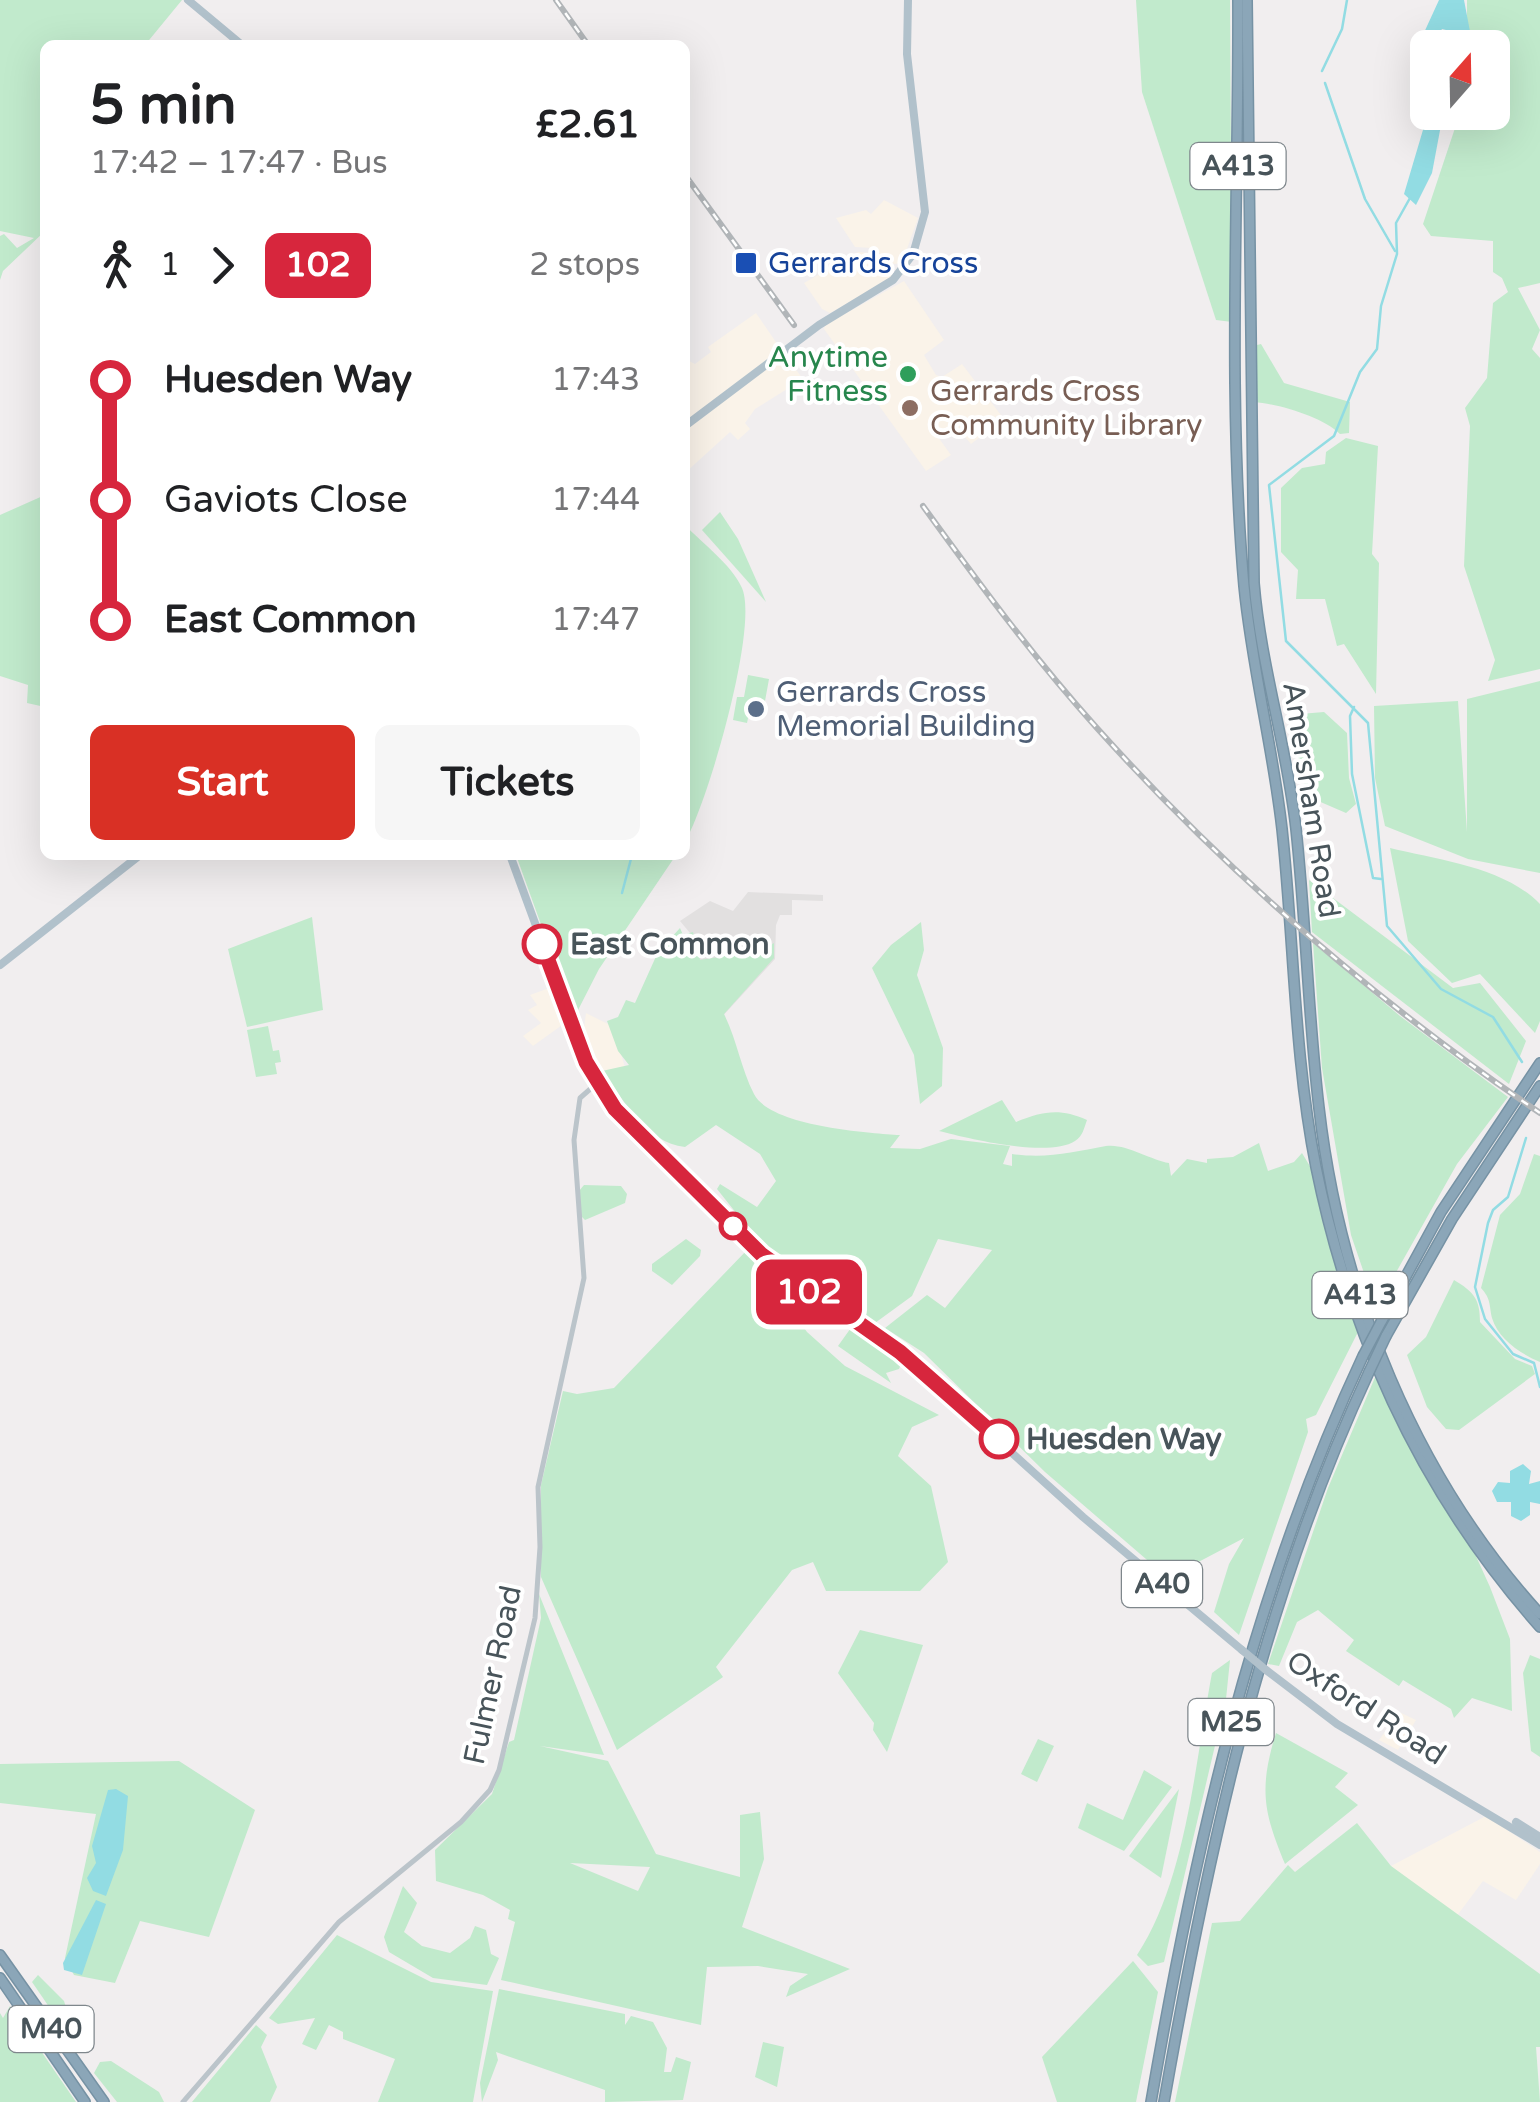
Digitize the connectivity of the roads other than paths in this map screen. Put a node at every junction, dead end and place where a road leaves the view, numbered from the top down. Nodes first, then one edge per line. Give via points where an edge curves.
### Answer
1 (188, 0) edge
2 (908, 0) edge
3 (1238, 0) edge
4 (1246, 0) edge
5 (236, 40) edge
6 (690, 422) edge
7 (134, 860) edge
8 (512, 860) edge
9 (0, 965) edge
10 (1540, 1062) edge
11 (596, 1084) junction
12 (1540, 1086) edge
13 (1540, 1614) edge
14 (1540, 1628) edge
15 (1420, 1770) junction
16 (1540, 1837) edge
17 (1540, 1845) edge
18 (0, 1955) edge
19 (0, 1978) edge
20 (85, 2102) edge
21 (104, 2102) edge
22 (183, 2102) edge
23 (1150, 2102) edge
24 (1164, 2102) edge

1 - 5 main road
2 - 6 main road via 907,54 925,212 914,254 894,280 824,322
3 - 14 highway, A413 via 1244,584 1280,812 1316,1166 1344,1277 1396,1416 1472,1544
4 - 13 highway, Amersham Road / A413 via 1254,583 1294,810 1319,1110 1339,1222 1366,1316 1406,1411 1478,1533
7 - 9 main road
8 - 11 main road, Oxford Road / A40
10 - 23 highway, M25, bridge via 1442,1212 1363,1356 1309,1478 1252,1642 1198,1858
11 - 15 main road, Oxford Road / A40, bridge via 762,1255 928,1376 1266,1670 1337,1724
11 - 22 street, Fulmer Road via 580,1098 574,1140 584,1278 538,1487 534,1618 499,1770 461,1822 339,1922
12 - 24 highway, M25, bridge via 1452,1219 1386,1336 1308,1515 1260,1660
15 - 16 main road, A40
15 - 17 main road, Oxford Road / A40
18 - 21 highway, M40
19 - 20 highway, M40

